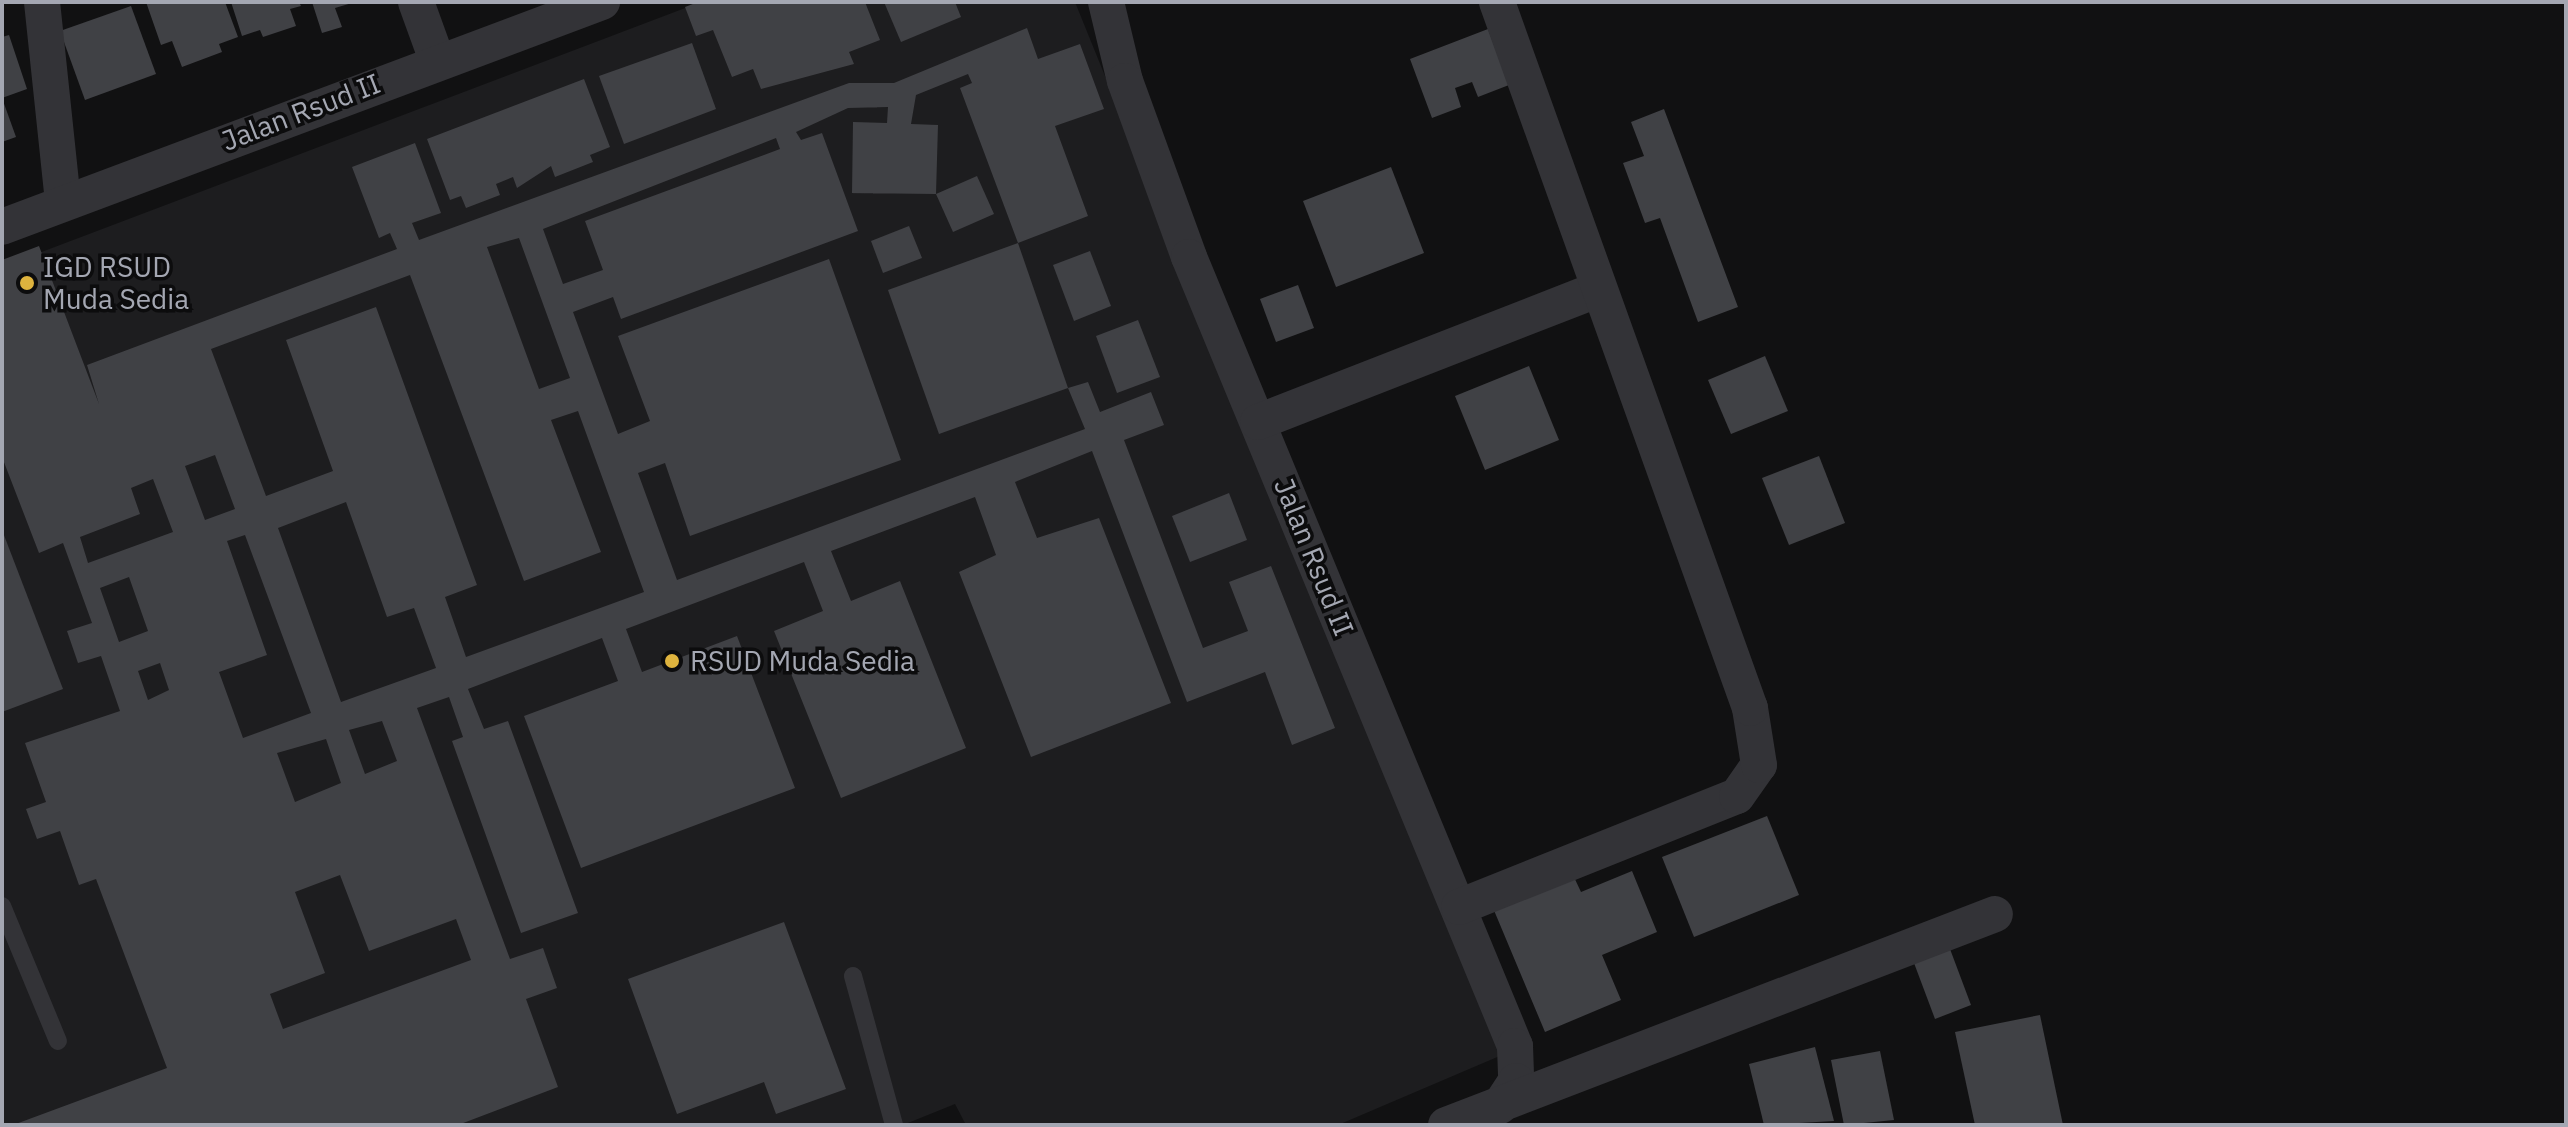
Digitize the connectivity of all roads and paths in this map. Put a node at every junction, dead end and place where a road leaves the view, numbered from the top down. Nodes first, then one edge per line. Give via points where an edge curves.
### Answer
1 (42, 2) edge
2 (416, 2) edge
3 (602, 2) edge
4 (1106, 2) edge
5 (1497, 2) edge
6 (437, 60) junction
7 (63, 203) junction
8 (2, 227) edge
9 (1596, 290) junction
10 (1258, 422) junction
11 (1459, 907) junction
12 (1995, 914) dead end
13 (4, 916) edge
14 (853, 976) dead end
15 (58, 1041) dead end
16 (1504, 1115) edge
17 (894, 1125) edge
18 (1446, 1125) edge

1 - 7 street
2 - 6 street
3 - 6 street, Jalan Rsud II
4 - 10 street, Jalan Rsud II via 1150,156
5 - 9 street
6 - 7 street, Jalan Rsud II
7 - 8 street, Jalan Rsud II
9 - 10 street
9 - 11 street via 1750,708 1759,765 1737,796
10 - 11 street, Jalan Rsud II
11 - 16 street, Jalan Rsud II via 1515,1046 1516,1081
12 - 16 street
13 - 15 lane
14 - 17 lane
16 - 18 street

